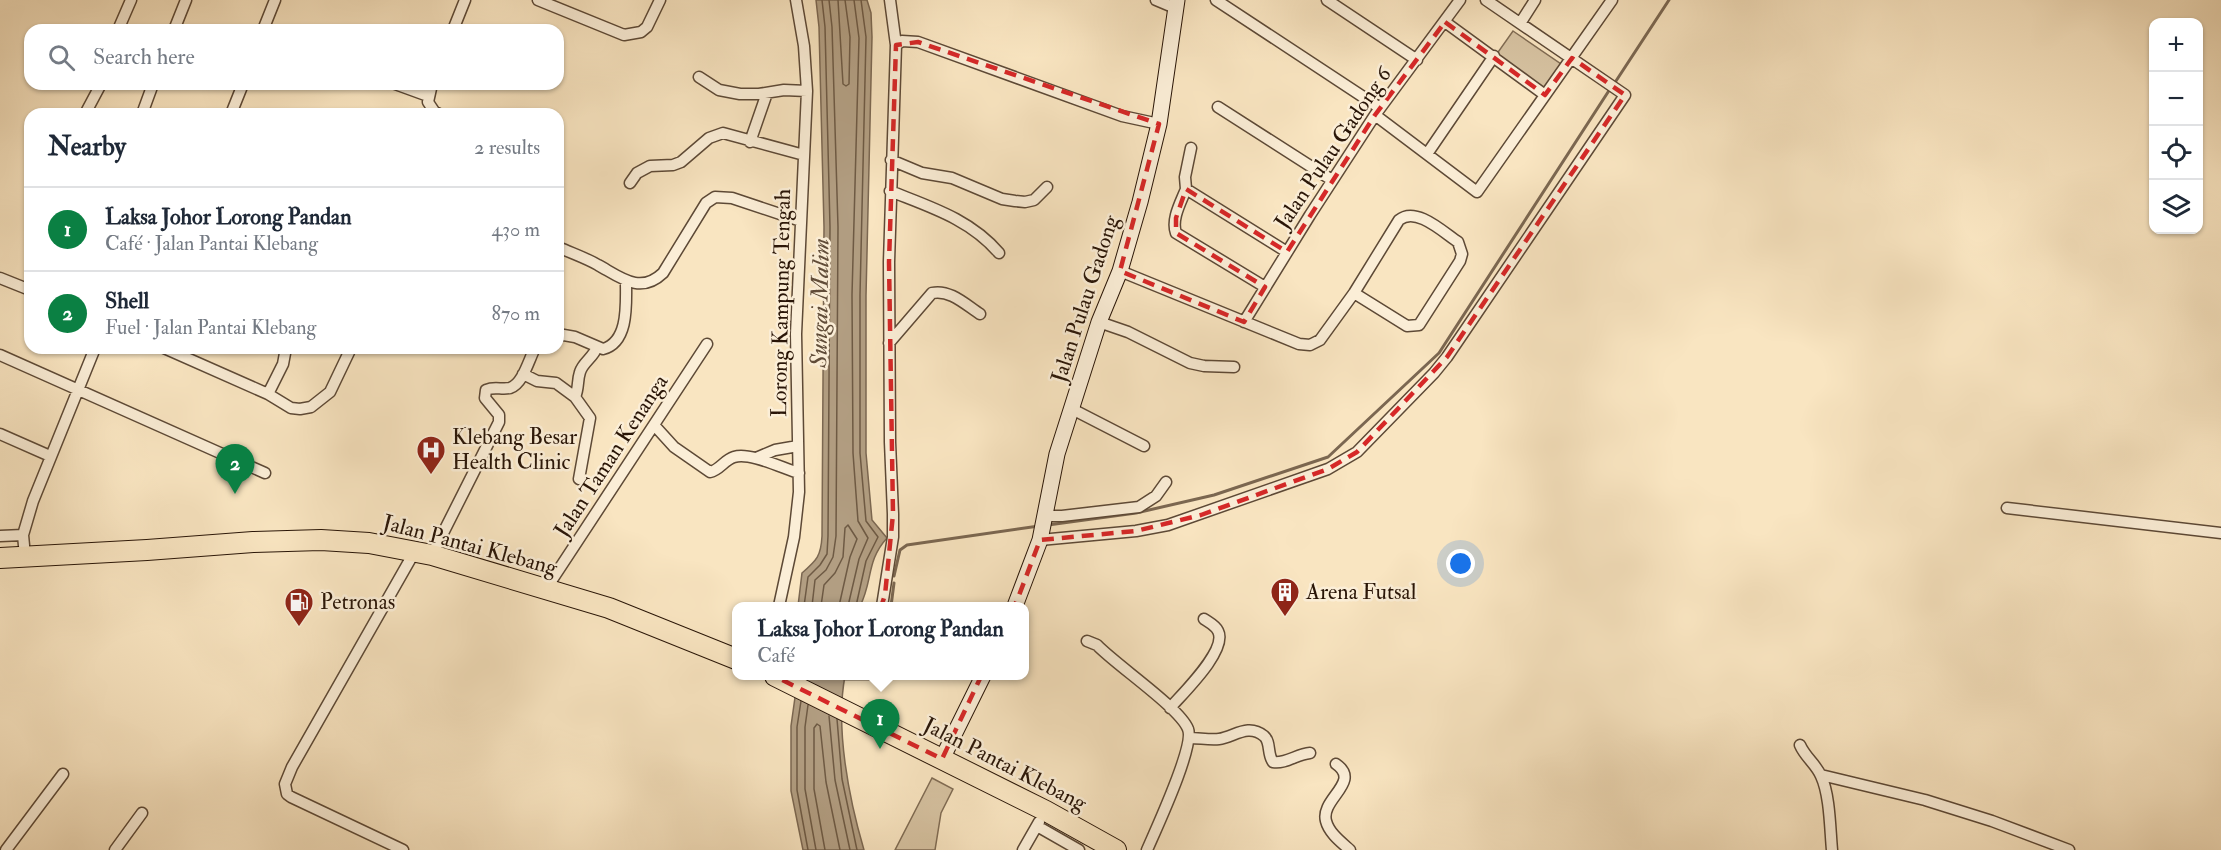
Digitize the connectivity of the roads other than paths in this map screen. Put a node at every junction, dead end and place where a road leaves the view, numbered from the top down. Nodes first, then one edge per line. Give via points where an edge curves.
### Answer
1 (131, 0) edge
2 (186, 0) edge
3 (275, 0) edge
4 (465, 0) edge
5 (538, 0) edge
6 (660, 0) edge
7 (796, 0) edge
8 (890, 0) edge
9 (1156, 0) edge
10 (1216, 0) edge
11 (1328, 0) edge
12 (1486, 0) edge
13 (1535, 0) edge
14 (1612, 0) edge
15 (1456, 1) edge
16 (1176, 4) edge
17 (1232, 4) edge
18 (1445, 21) junction
19 (1521, 22) junction
20 (121, 24) edge
21 (176, 24) edge
22 (268, 24) edge
23 (455, 24) edge
24 (896, 45) junction
25 (1494, 56) junction
26 (1572, 58) junction
27 (1417, 60) junction
28 (699, 76) dead end
29 (99, 90) edge
30 (151, 90) edge
31 (241, 90) edge
32 (412, 90) edge
33 (430, 90) edge
34 (807, 91) junction
35 (767, 93) junction
36 (1545, 95) junction
37 (428, 96) junction
38 (1218, 107) dead end
39 (89, 108) edge
40 (144, 108) edge
41 (234, 108) edge
42 (431, 108) edge
43 (1378, 112) junction
44 (1159, 124) junction
45 (750, 142) junction
46 (1191, 148) dead end
47 (1427, 154) junction
48 (804, 155) junction
49 (891, 160) junction
50 (1332, 180) junction
51 (630, 183) dead end
52 (1047, 187) dead end
53 (1186, 189) junction
54 (890, 191) junction
55 (801, 221) junction
56 (564, 250) edge
57 (1287, 252) junction
58 (999, 253) dead end
59 (1119, 271) junction
60 (0, 278) edge
61 (626, 282) junction
62 (24, 286) edge
63 (1265, 287) junction
64 (1354, 293) junction
65 (980, 314) dead end
66 (1099, 322) junction
67 (1244, 322) junction
68 (564, 335) edge
69 (889, 343) junction
70 (707, 344) dead end
71 (597, 347) junction
72 (92, 354) edge
73 (178, 354) edge
74 (285, 354) edge
75 (348, 354) edge
76 (532, 354) edge
77 (0, 355) edge
78 (1234, 367) dead end
79 (522, 374) junction
80 (76, 390) junction
81 (268, 394) junction
82 (575, 397) junction
83 (1072, 409) junction
84 (654, 425) junction
85 (0, 434) edge
86 (798, 446) junction
87 (1144, 446) dead end
88 (50, 456) junction
89 (756, 458) junction
90 (799, 472) junction
91 (265, 473) dead end
92 (579, 479) dead end
93 (1166, 482) dead end
94 (2007, 508) dead end
95 (1042, 526) junction
96 (2221, 532) edge
97 (24, 535) junction
98 (0, 536) edge
99 (424, 553) junction
100 (25, 556) junction
101 (0, 558) edge
102 (546, 589) junction
103 (780, 602) edge
104 (883, 602) edge
105 (1016, 602) edge
106 (1203, 619) dead end
107 (1087, 641) dead end
108 (732, 657) edge
109 (785, 680) edge
110 (981, 680) edge
111 (1170, 708) junction
112 (1190, 738) junction
113 (1800, 745) dead end
114 (1310, 753) dead end
115 (942, 759) junction
116 (1336, 764) dead end
117 (63, 774) dead end
118 (1821, 775) junction
119 (142, 813) dead end
120 (1041, 819) junction
121 (6, 850) edge
122 (115, 850) edge
123 (403, 850) edge
124 (1023, 850) edge
125 (1079, 850) edge
126 (1116, 850) edge
127 (1148, 850) edge
128 (1350, 850) edge
129 (1832, 850) edge
130 (2069, 850) edge

1 - 20 street
2 - 21 street
3 - 22 street
4 - 23 street
5 - 6 street via 624,35 647,27
7 - 34 street, Lorong Kampung Tengah
8 - 24 street
9 - 16 street
10 - 17 street
11 - 27 street
12 - 19 street
13 - 19 street
14 - 26 street
15 - 18 street, Jalan Pulau Gadong 6
16 - 44 main road, Jalan Pulau Gadong
17 - 43 street
18 - 25 street
18 - 27 street, Jalan Pulau Gadong 6
19 - 26 street
24 - 44 street via 902,41 918,42 1122,116
24 - 49 street
25 - 36 street
25 - 47 street
26 - 36 street
26 - 95 street via 1624,94 1448,357 1357,452 1328,469 1168,525 1136,531
27 - 43 street, Jalan Pulau Gadong 6
28 - 35 street via 719,90
29 - 39 street
30 - 40 street
31 - 41 street
32 - 37 street
33 - 37 street
34 - 35 street
34 - 48 street, Lorong Kampung Tengah
35 - 45 street
36 - 47 street via 1477,192
37 - 42 street
38 - 50 street
43 - 47 street
43 - 50 street, Jalan Pulau Gadong 6
44 - 59 main road, Jalan Pulau Gadong
45 - 48 street
45 - 51 street via 723,133 715,135 681,162 650,166 637,173
46 - 53 street
48 - 55 street, Lorong Kampung Tengah
49 - 52 street via 922,173 952,178 1002,199 1034,200
49 - 54 street
50 - 57 street, Jalan Pulau Gadong 6
53 - 57 street
53 - 63 street via 1176,218 1176,233
54 - 58 street via 960,220
54 - 69 street
55 - 61 street via 732,198 715,197 706,204 657,279
55 - 86 street, Lorong Kampung Tengah via 796,334
56 - 61 street
57 - 63 street, Jalan Pulau Gadong 6
59 - 66 main road, Jalan Pulau Gadong
59 - 67 street
60 - 62 street
61 - 71 street via 621,331 609,347
63 - 67 street, Jalan Pulau Gadong 6
64 - 64 street via 1413,327 1423,322 1461,261 1461,248 1458,242 1410,215 1399,220
64 - 67 street via 1320,340 1310,345
65 - 69 street via 947,293 932,293
66 - 78 street via 1190,363
66 - 83 main road, Jalan Pulau Gadong
68 - 71 street
69 - 104 street via 893,537
70 - 84 street, Jalan Taman Kenanga
71 - 82 street via 580,372
72 - 80 street
73 - 81 street
74 - 81 street
75 - 81 street via 330,392 311,407 291,408
76 - 79 street
77 - 80 street
79 - 82 street via 556,383
79 - 99 street via 512,387 486,390 485,398 497,412 499,422
80 - 88 street
80 - 91 street
82 - 92 street via 590,418
83 - 87 street
83 - 95 main road, Jalan Pulau Gadong via 1057,454
84 - 89 street via 674,447 710,472 734,457
84 - 102 street, Jalan Taman Kenanga
85 - 88 street
86 - 89 street
86 - 90 street, Lorong Kampung Tengah
88 - 97 street
89 - 90 street
90 - 103 street, Lorong Kampung Tengah via 797,517
93 - 95 street via 1156,496 1139,507 1050,516
94 - 96 street
95 - 105 main road, Jalan Pulau Gadong
97 - 98 street
97 - 100 street
99 - 100 highway, Jalan Pantai Klebang via 369,543 321,540
99 - 102 highway, Jalan Pantai Klebang
99 - 123 street via 285,784 291,797
100 - 101 highway, Jalan Pantai Klebang
102 - 108 highway, Jalan Pantai Klebang via 609,608
106 - 111 street via 1218,631 1219,647
107 - 111 street via 1097,645
109 - 115 highway, Jalan Pantai Klebang
110 - 115 main road
111 - 112 street via 1187,726
112 - 114 street via 1217,739 1251,731 1265,736 1273,762
112 - 127 street
113 - 118 street
115 - 120 highway, Jalan Pantai Klebang
116 - 128 street via 1342,768 1345,779 1327,806 1326,823
117 - 121 street
118 - 129 street
118 - 130 street via 1925,800
119 - 122 street
120 - 124 street
120 - 125 street
120 - 126 highway, Jalan Pantai Klebang

